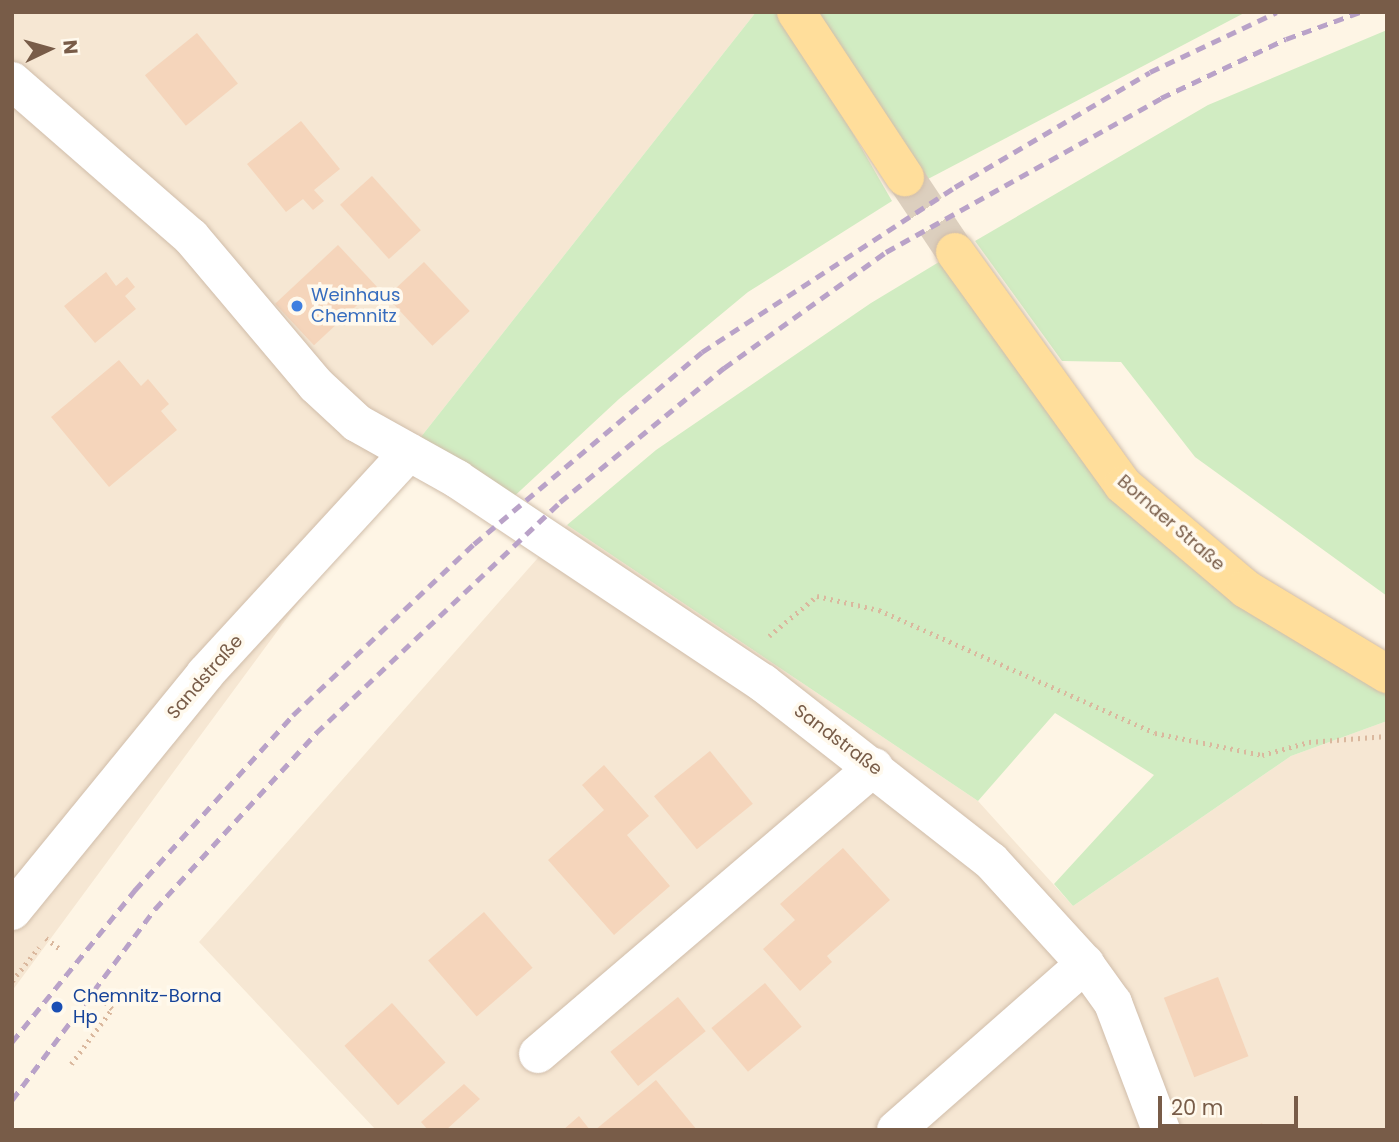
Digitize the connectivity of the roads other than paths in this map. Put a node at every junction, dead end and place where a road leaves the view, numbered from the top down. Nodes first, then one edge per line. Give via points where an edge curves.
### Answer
1 (796, 12) edge
2 (12, 81) edge
3 (905, 177) tunnel mouth
4 (955, 252) tunnel mouth
5 (409, 452) junction
6 (1387, 674) edge
7 (874, 767) junction
8 (12, 911) edge
9 (1085, 964) junction
10 (538, 1054) dead end
11 (896, 1130) edge
12 (1161, 1130) edge

1 - 3 main road
2 - 5 street, Sandstraße via 191,237 308,375 357,423
4 - 6 main road, Bornaer Straße via 1122,485 1246,589
5 - 7 street, Sandstraße via 554,542 734,664
5 - 8 street, Sandstraße via 205,674
7 - 9 street, Sandstraße via 991,861
7 - 10 street
9 - 11 street
9 - 12 street, Sandstraße via 1113,1003

